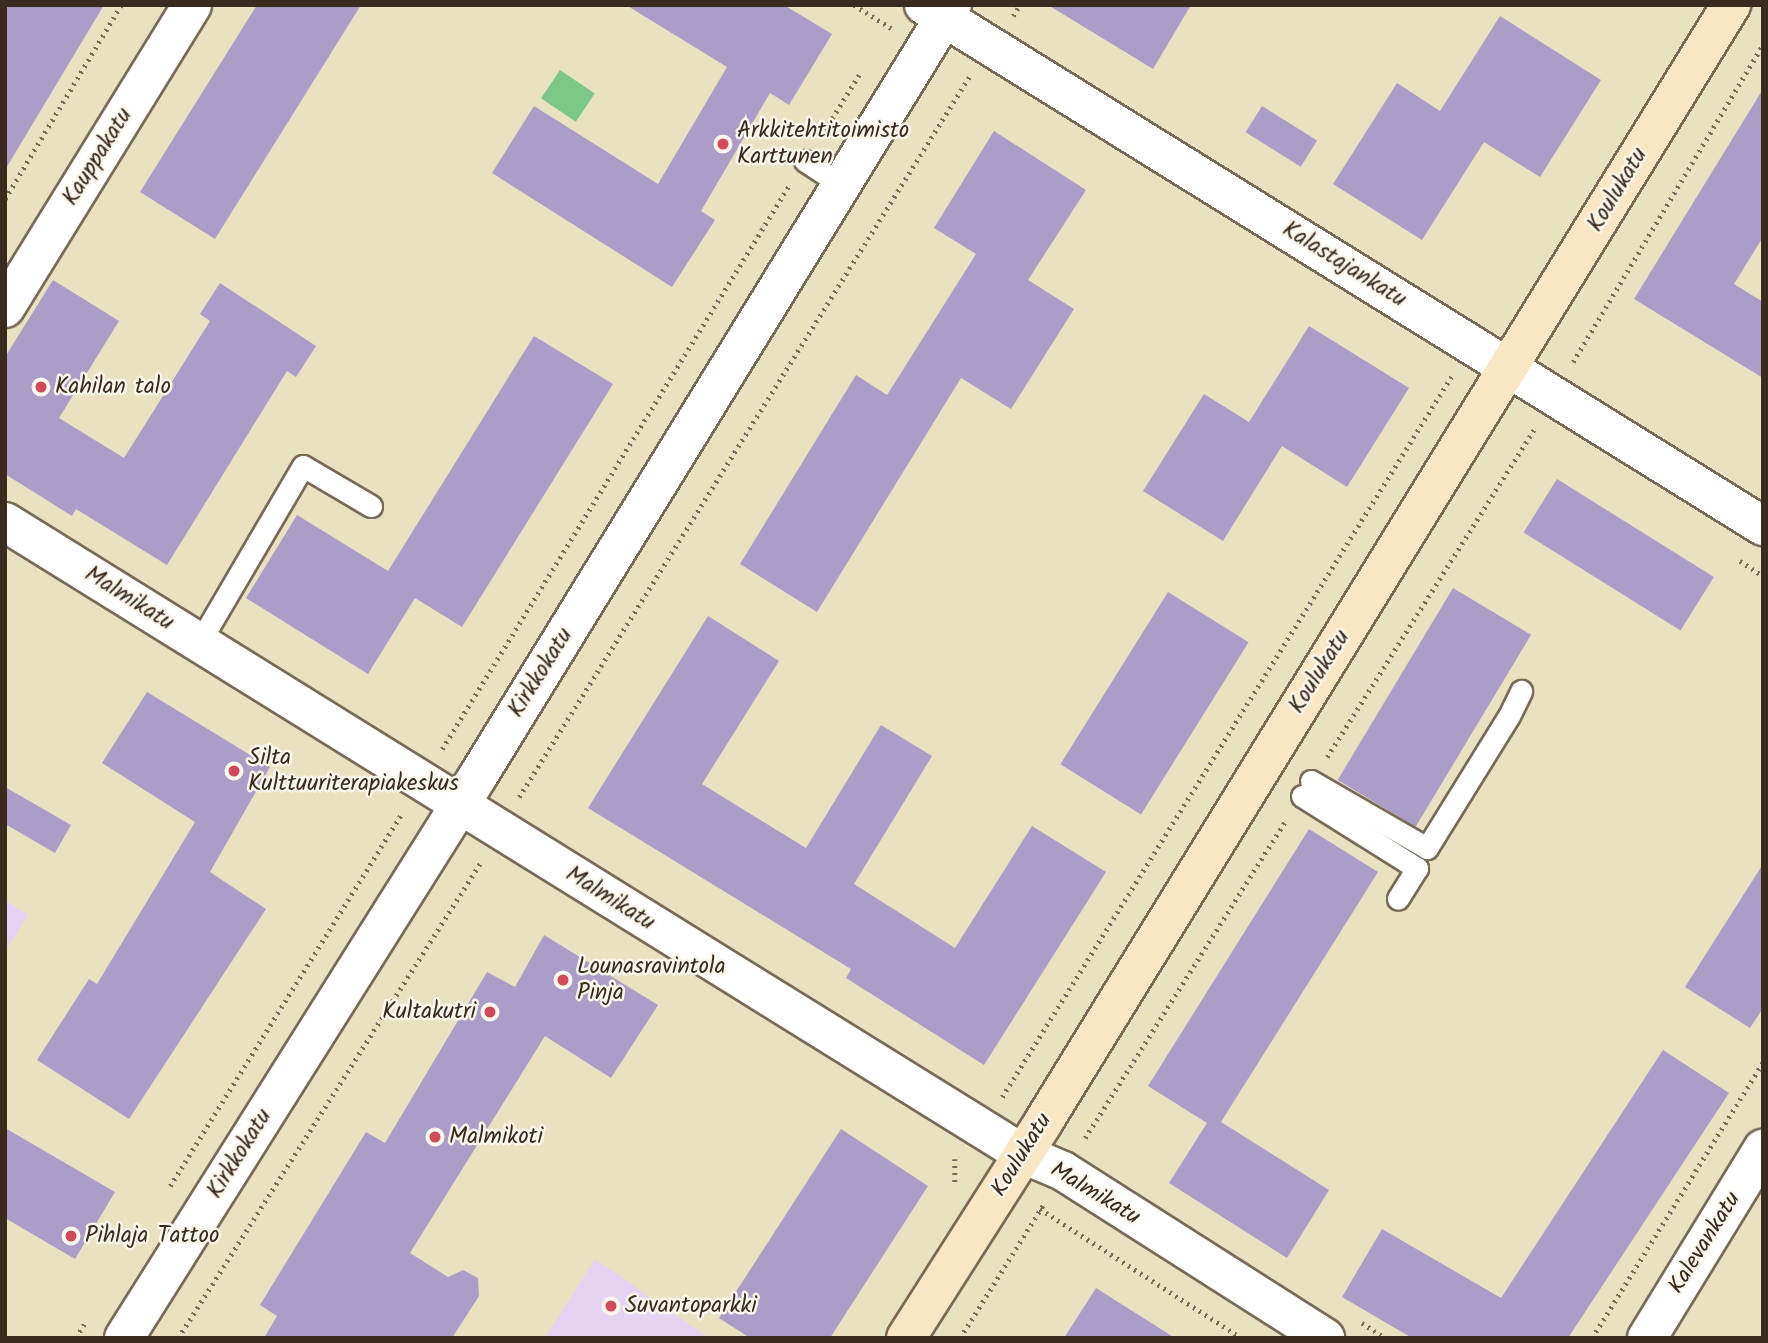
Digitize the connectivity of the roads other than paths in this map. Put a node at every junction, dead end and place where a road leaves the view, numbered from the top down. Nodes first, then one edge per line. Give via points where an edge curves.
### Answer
1 (191, 5) edge
2 (1731, 5) edge
3 (929, 11) edge
4 (805, 161) road end
5 (842, 185) junction
6 (5, 308) edge
7 (1509, 367) junction
8 (371, 506) dead end
9 (5, 522) edge
10 (1763, 526) edge
11 (199, 643) junction
12 (1521, 691) dead end
13 (460, 806) junction
14 (1398, 899) dead end
15 (1763, 1149) edge
16 (1023, 1154) junction
17 (124, 1338) edge
18 (906, 1338) edge
19 (1325, 1338) edge
20 (1647, 1338) edge

1 - 6 street, Kauppakatu
2 - 7 street, Koulukatu
3 - 5 street, Kirkkokatu
3 - 7 street, Kalastajankatu
4 - 5 lane
5 - 13 street, Kirkkokatu
7 - 10 street, Kalastajankatu
7 - 16 street, Koulukatu
8 - 11 lane via 303,466
9 - 11 street, Malmikatu
11 - 13 street, Malmikatu via 412,797
12 - 14 lane via 1427,848 1306,788 1417,868
13 - 16 street, Malmikatu
13 - 17 street, Kirkkokatu
15 - 20 street, Kalevankatu
16 - 18 street, Koulukatu
16 - 19 street, Malmikatu via 1063,1171

